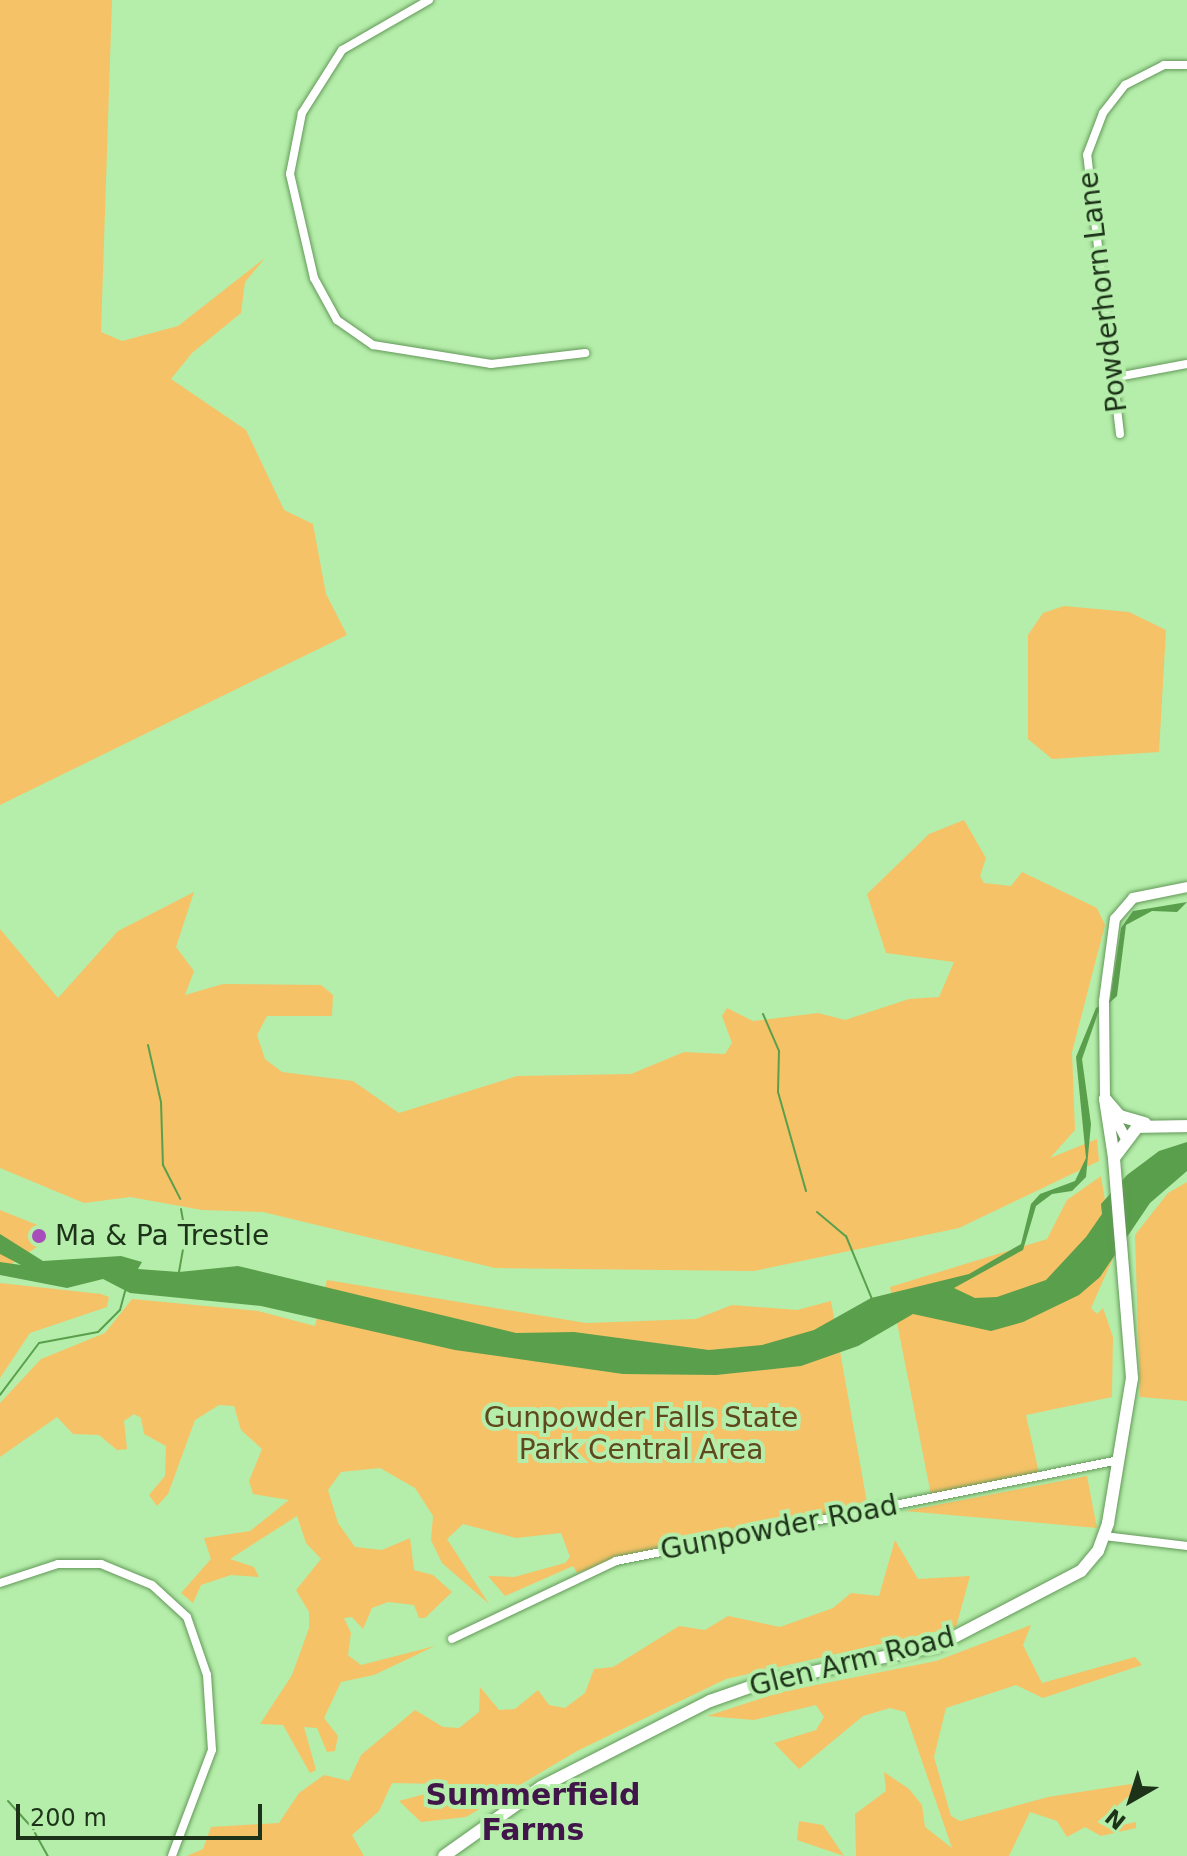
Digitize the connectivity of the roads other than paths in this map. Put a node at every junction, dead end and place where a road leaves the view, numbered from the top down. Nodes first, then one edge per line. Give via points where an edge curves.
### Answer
1 (429, 0) edge
2 (1187, 65) edge
3 (585, 353) dead end
4 (1187, 364) edge
5 (1112, 378) junction
6 (1120, 434) dead end
7 (1187, 887) edge
8 (1105, 1099) junction
9 (1153, 1124) junction
10 (1187, 1126) edge
11 (1125, 1137) junction
12 (1115, 1164) junction
13 (1119, 1460) junction
14 (1104, 1536) junction
15 (1187, 1546) edge
16 (0, 1583) edge
17 (452, 1639) dead end
18 (172, 1856) edge
19 (444, 1856) edge

1 - 3 street via 342,50 302,113 290,174 314,278 337,320 373,345 491,364
2 - 5 street, Powderhorn Lane via 1138,75 1103,113 1090,141 1087,191
4 - 5 street
5 - 6 street, Powderhorn Lane
7 - 8 street via 1132,899 1115,919 1104,1006
8 - 9 main road via 1120,1116
8 - 11 street
8 - 12 main road, Glen Arm Road
9 - 10 main road
9 - 11 main road
11 - 12 main road
12 - 13 main road, Glen Arm Road via 1133,1358
13 - 14 main road, Glen Arm Road
13 - 17 street, Gunpowder Road via 616,1561
14 - 15 street
14 - 19 main road, Glen Arm Road via 1072,1578 985,1626 937,1646 761,1683 710,1701 541,1787
16 - 18 street via 58,1564 101,1564 133,1574 187,1617 207,1675 212,1750

